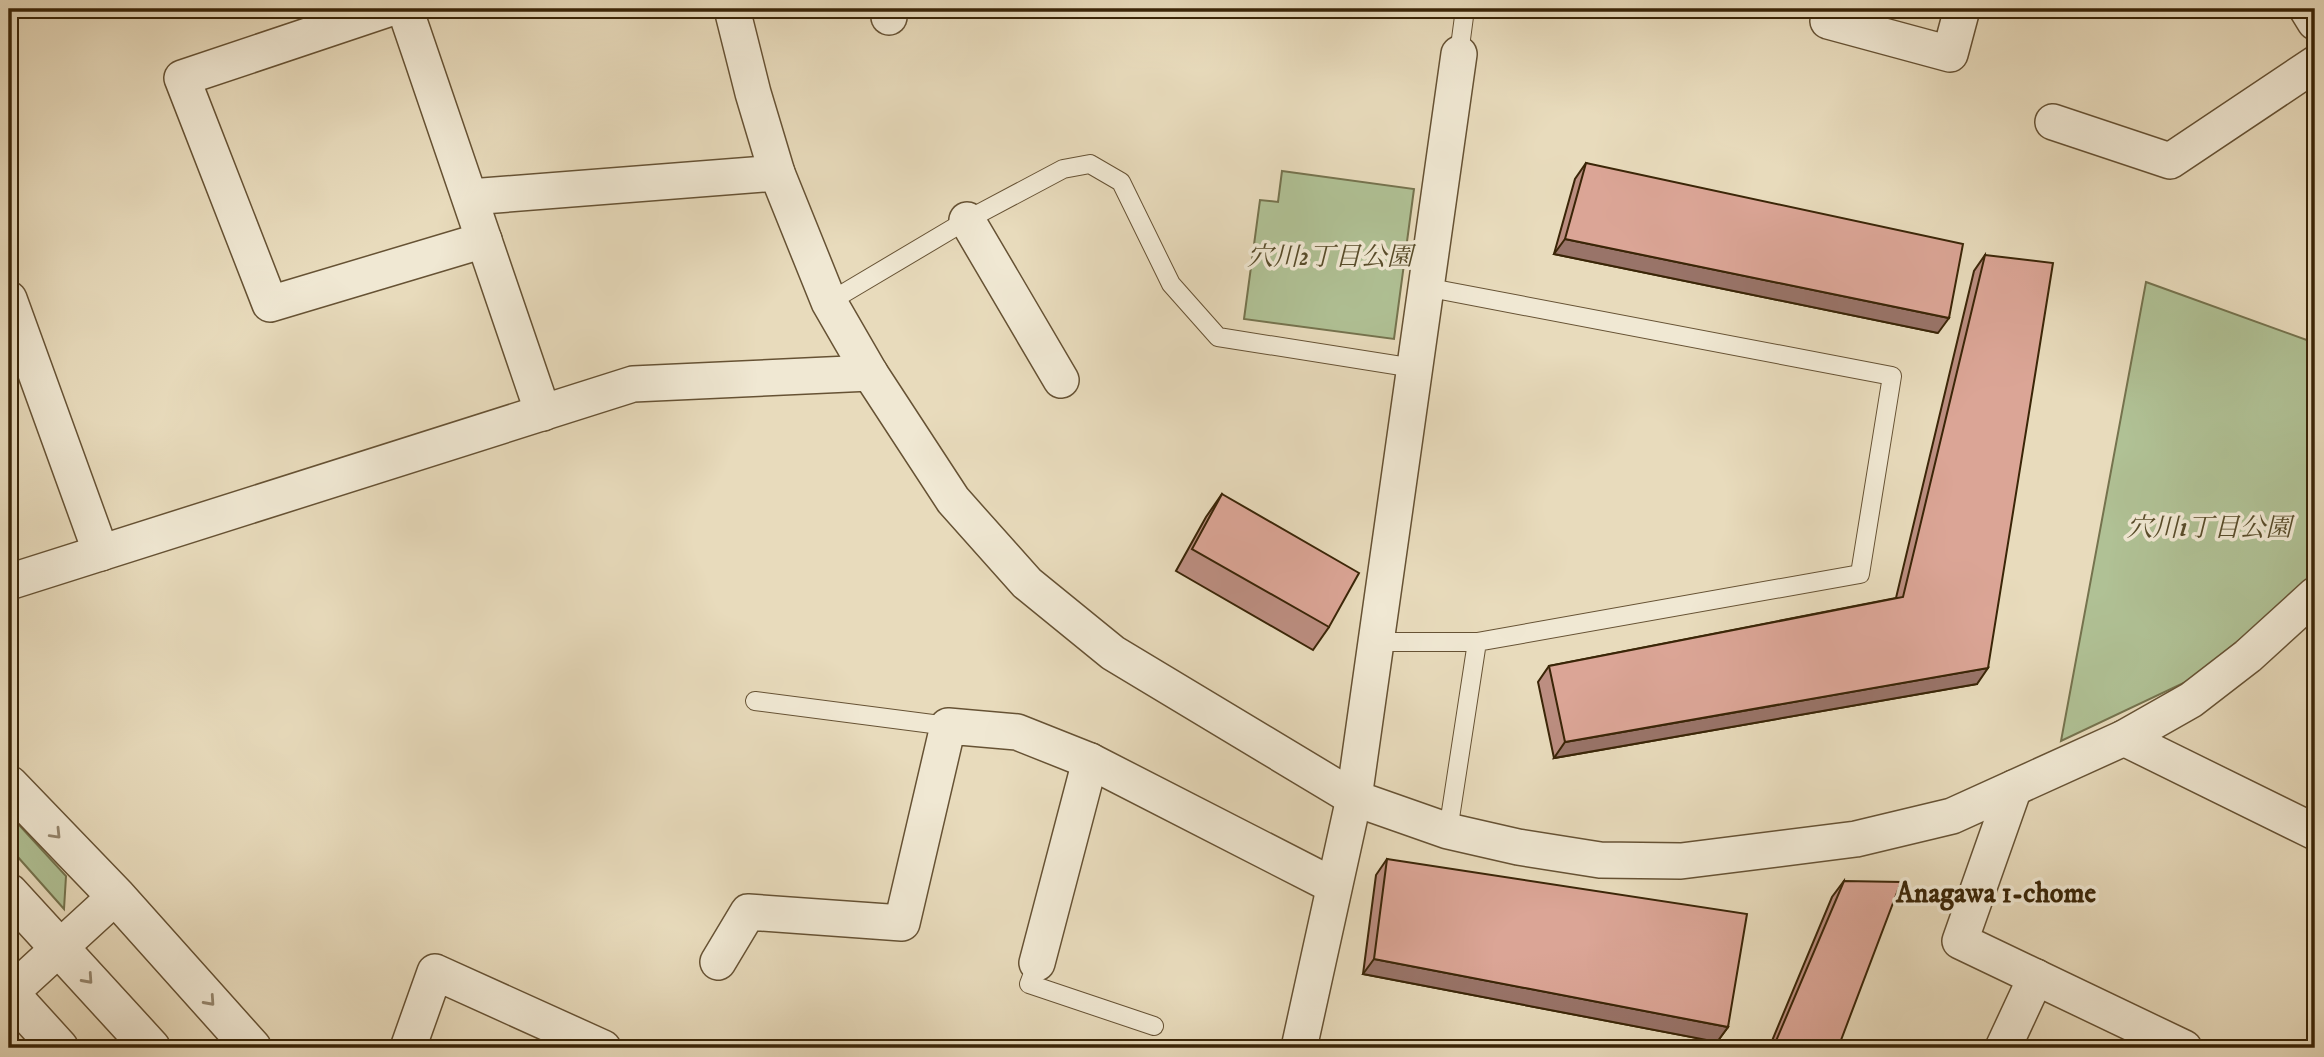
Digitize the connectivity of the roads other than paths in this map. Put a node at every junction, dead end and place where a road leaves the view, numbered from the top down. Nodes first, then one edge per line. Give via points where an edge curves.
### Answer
1 (387, 9) edge
2 (405, 9) edge
3 (732, 9) edge
4 (1465, 9) edge
5 (1832, 9) edge
6 (1962, 9) edge
7 (2307, 9) edge
8 (2315, 22) edge
9 (1458, 54) joint
10 (2315, 64) edge
11 (2053, 122) dead end
12 (776, 173) junction
13 (470, 197) junction
14 (967, 220) junction
15 (484, 240) junction
16 (1425, 287) junction
17 (9, 299) edge
18 (829, 302) junction
19 (1414, 368) junction
20 (870, 373) junction
21 (1061, 380) dead end
22 (543, 413) junction
23 (101, 552) junction
24 (9, 582) edge
25 (2315, 595) edge
26 (1375, 642) junction
27 (1477, 642) junction
28 (755, 701) dead end
29 (948, 726) junction
30 (2124, 738) junction
31 (1090, 761) junction
32 (9, 785) edge
33 (2014, 788) junction
34 (1353, 798) junction
35 (1448, 831) junction
36 (2315, 832) edge
37 (1334, 886) junction
38 (9, 893) edge
39 (116, 896) junction
40 (718, 962) dead end
41 (1037, 963) joint
42 (2036, 977) junction
43 (9, 993) edge
44 (1154, 1026) dead end
45 (59, 1048) edge
46 (150, 1048) edge
47 (252, 1048) edge
48 (408, 1048) edge
49 (603, 1048) edge
50 (1299, 1048) edge
51 (2003, 1048) edge
52 (2184, 1048) edge

1 - 15 street via 182,78 270,304
2 - 13 street
3 - 12 street
4 - 9 lane
5 - 6 street via 1828,22 1950,54
7 - 8 street
9 - 16 street
10 - 11 street via 2170,161
12 - 13 street
12 - 18 street
13 - 15 street
14 - 18 lane
14 - 19 lane via 1063,169 1090,164 1121,182 1171,285 1218,337
14 - 21 street
15 - 22 street
16 - 19 street
16 - 27 lane via 1892,376 1860,573
17 - 23 street
18 - 20 street
19 - 26 street
20 - 22 street via 634,384
20 - 34 street via 953,500 1027,583 1113,653
22 - 23 street
23 - 24 street
25 - 30 street via 2201,692
26 - 27 lane
26 - 34 street
27 - 35 lane
28 - 29 lane
29 - 31 street via 1017,732
29 - 40 street via 902,923 748,912
30 - 33 street
30 - 36 street
31 - 37 street
31 - 41 street
32 -> 39 street
33 - 35 street via 1952,816 1856,839 1681,861 1601,860
33 - 42 street via 1960,941
34 - 35 street
34 - 37 street
37 - 50 street
38 -> 46 street
39 - 43 street
39 -> 47 street
41 - 44 lane via 1029,985
42 - 51 street
42 - 52 street
43 - 45 street
48 - 49 street via 435,972

